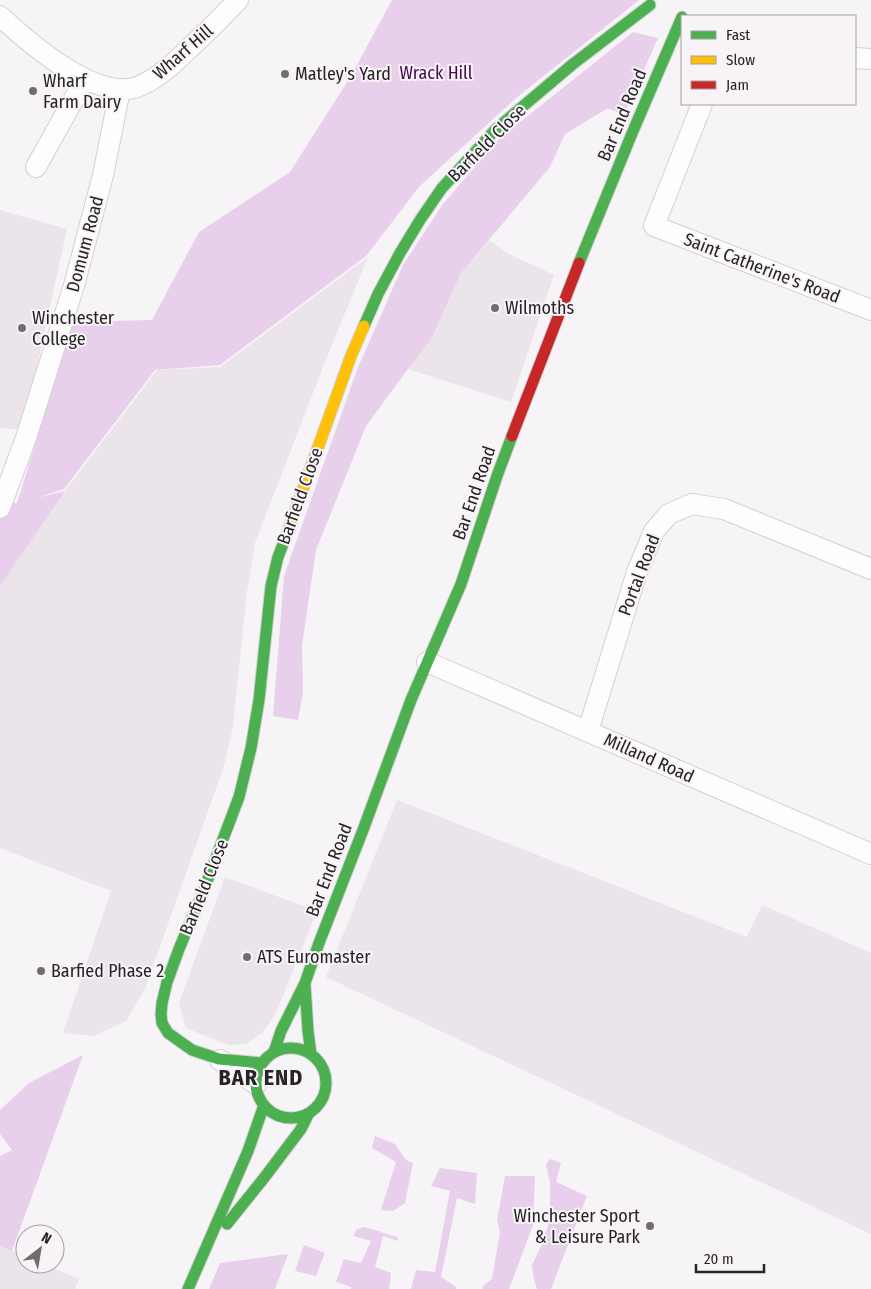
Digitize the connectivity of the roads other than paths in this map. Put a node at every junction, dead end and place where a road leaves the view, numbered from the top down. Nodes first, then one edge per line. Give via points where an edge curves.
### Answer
1 (238, 0) edge
2 (650, 5) dead end
3 (0, 16) edge
4 (681, 21) edge
5 (856, 58) edge
6 (871, 58) edge
7 (85, 79) junction
8 (120, 90) junction
9 (702, 105) edge
10 (36, 167) dead end
11 (871, 310) edge
12 (0, 508) edge
13 (871, 569) edge
14 (427, 662) junction
15 (588, 731) junction
16 (871, 854) edge
17 (305, 984) junction
18 (274, 1052) junction
19 (311, 1054) junction
20 (219, 1059) junction
21 (262, 1063) junction
22 (256, 1084) junction
23 (264, 1105) junction
24 (309, 1113) junction
25 (208, 1246) junction
26 (188, 1289) edge

1 - 8 street, Wharf Hill via 164,73 136,88
2 - 20 main road, Barfield Close via 496,129 442,188 400,253 351,356 270,586 259,700 239,797 173,965 162,1003 162,1022 168,1033 192,1050
3 - 7 street via 40,49
4 - 14 main road, Bar End Road via 571,283 497,476 463,577
5 - 6 street
7 - 8 street
7 - 10 street
8 - 12 street, Domum Road via 103,175 75,282 26,438
9 - 11 street, Saint Catherine's Road via 654,226
13 - 15 street, Portal Road via 724,509 692,504 669,514 654,531 637,572
14 - 15 street, Milland Road
14 - 17 main road, Bar End Road
15 - 16 street, Milland Road
17 - 18 main road, Bar End Road
17 - 19 main road, Bar End Road
18 - 19 main road via 293,1048
18 - 21 main road
19 - 24 main road via 323,1069 326,1084 323,1098
20 - 21 main road, Barfield Close
20 - 22 street, Barfield Close
21 - 22 main road
22 - 23 main road
23 - 24 main road via 271,1112 290,1118
23 - 25 main road
24 - 25 main road via 301,1129 264,1178
25 - 26 main road

